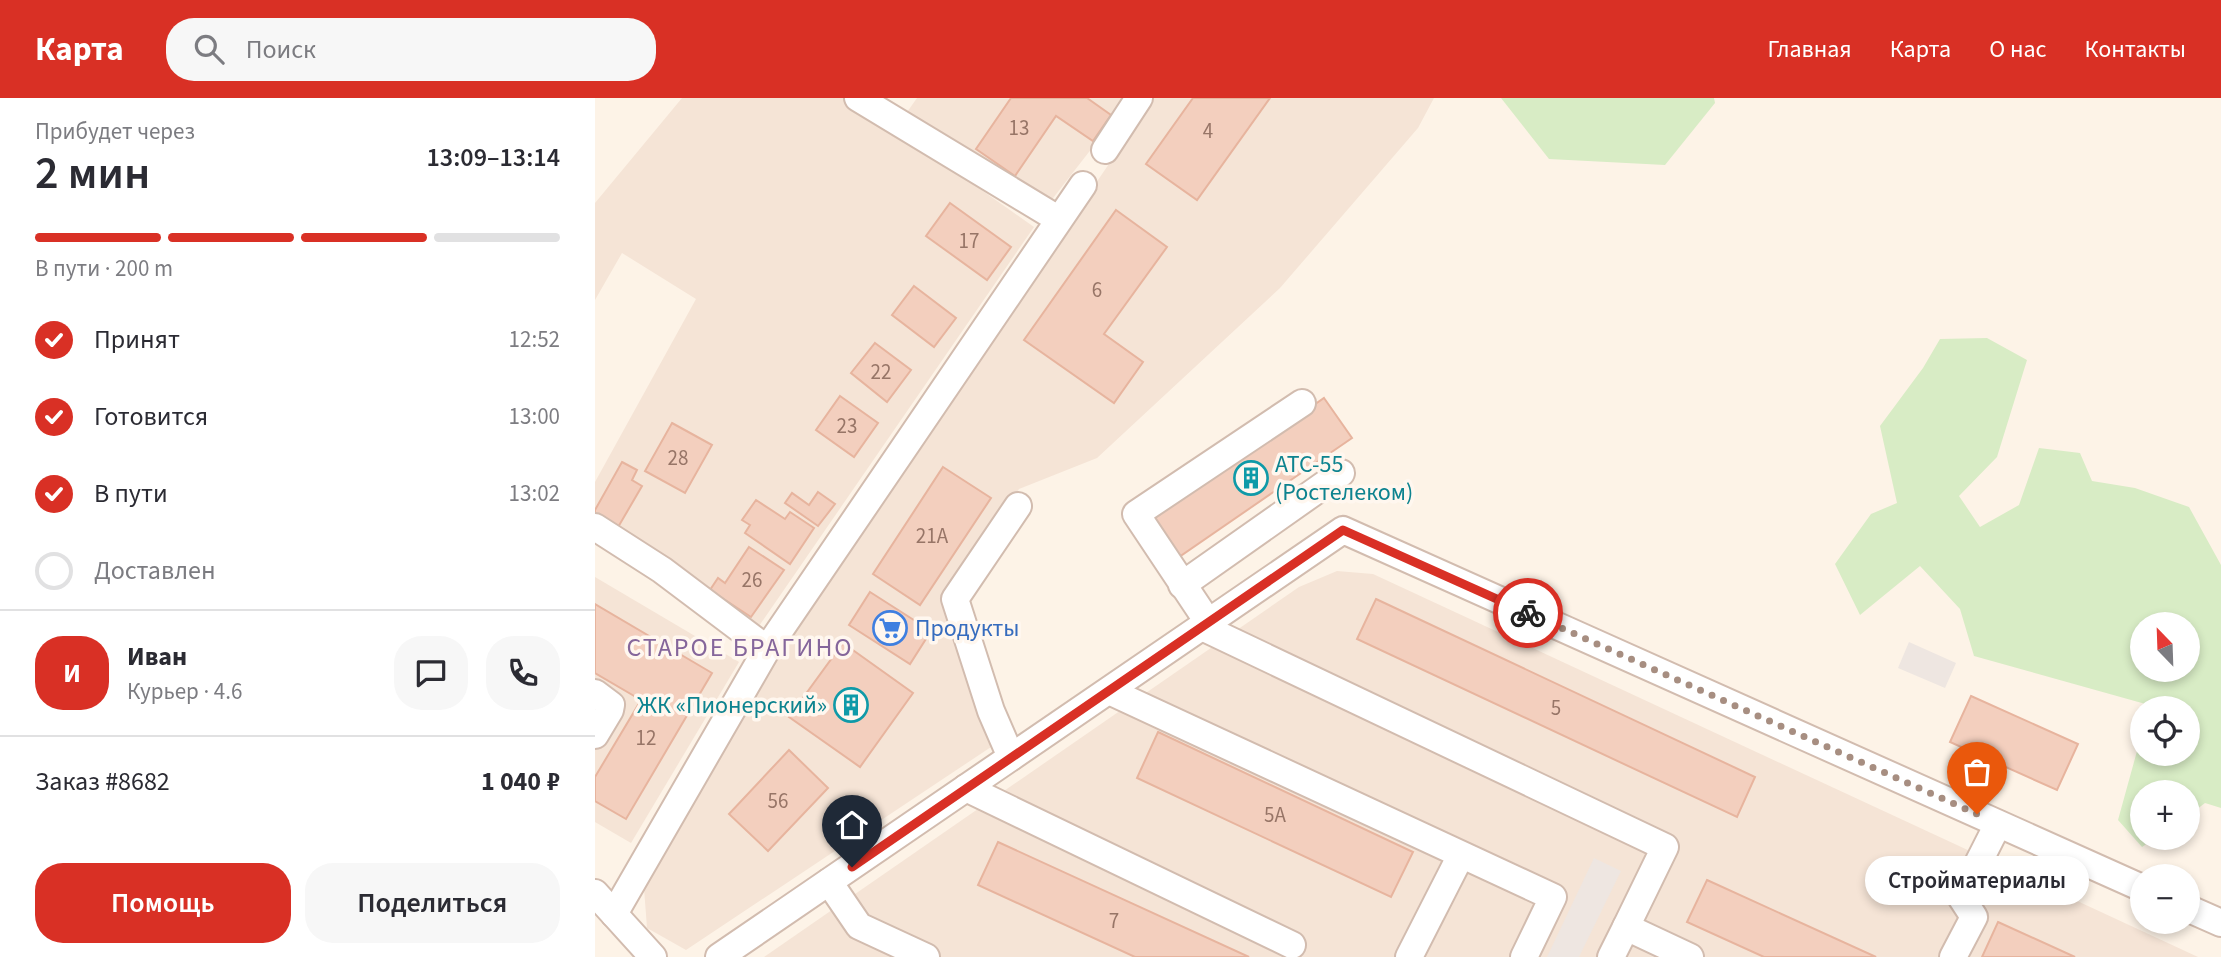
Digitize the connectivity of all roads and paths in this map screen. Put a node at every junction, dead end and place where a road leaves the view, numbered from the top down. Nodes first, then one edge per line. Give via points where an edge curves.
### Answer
1 (858, 98) edge
2 (1139, 98) edge
3 (894, 108) edge
4 (1105, 150) dead end
5 (1083, 185) dead end
6 (1058, 219) junction
7 (1302, 403) dead end
8 (1341, 473) dead end
9 (1018, 506) dead end
10 (595, 527) edge
11 (1182, 584) junction
12 (1205, 624) junction
13 (767, 649) junction
14 (1109, 691) junction
15 (595, 693) edge
16 (595, 736) edge
17 (1011, 757) junction
18 (966, 788) junction
19 (1999, 824) junction
20 (1461, 855) junction
21 (829, 883) junction
22 (2130, 883) edge
23 (595, 893) edge
24 (614, 914) junction
25 (2200, 914) edge
26 (2221, 923) edge
27 (1626, 927) junction
28 (1291, 945) dead end
29 (653, 957) edge
30 (719, 957) edge
31 (926, 957) edge
32 (1409, 957) edge
33 (1524, 957) edge
34 (1611, 957) edge
35 (1690, 957) edge
36 (1953, 957) edge

1 - 3 street
2 - 4 street
3 - 6 street
5 - 6 street
6 - 13 street
7 - 11 street via 1136,514
8 - 11 street
9 - 17 street via 955,599
10 - 13 street via 662,570
11 - 12 street
12 - 14 street
12 - 19 street via 1343,530
12 - 27 street via 1665,847
13 - 24 street
14 - 17 street
14 - 20 street
15 - 16 street via 611,705
17 - 18 street
18 - 21 street
18 - 28 street
19 - 22 street
19 - 36 street via 1961,897 1974,917
20 - 32 street
20 - 33 street via 1553,897
21 - 30 street
21 - 31 street via 859,926
23 - 24 street
24 - 29 street
25 - 26 street
27 - 34 street
27 - 35 street

